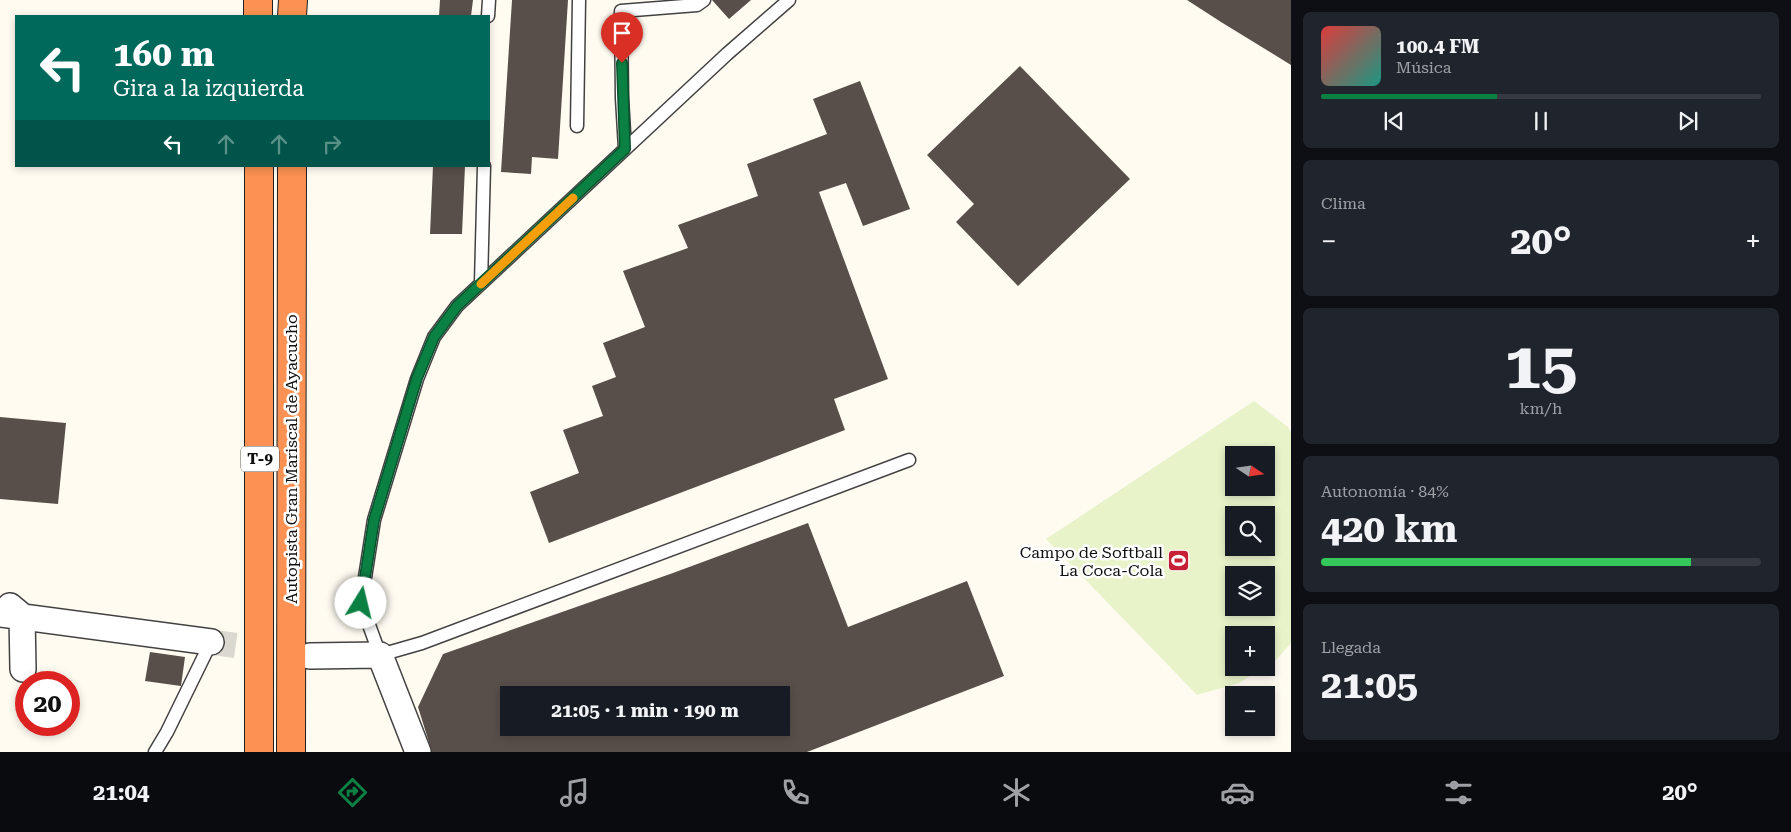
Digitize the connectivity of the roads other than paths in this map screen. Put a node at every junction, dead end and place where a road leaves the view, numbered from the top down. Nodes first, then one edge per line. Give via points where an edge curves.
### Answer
1 (258, 0) edge
2 (292, 0) edge
3 (489, 0) edge
4 (579, 0) edge
5 (704, 0) edge
6 (789, 0) edge
7 (258, 15) edge
8 (292, 15) edge
9 (488, 15) edge
10 (577, 126) dead end
11 (625, 149) junction
12 (259, 167) edge
13 (292, 167) edge
14 (484, 167) edge
15 (481, 283) junction
16 (909, 460) dead end
17 (0, 598) edge
18 (11, 615) edge
19 (211, 642) joint
20 (380, 655) junction
21 (310, 656) tunnel mouth
22 (23, 669) dead end
23 (155, 752) edge
24 (259, 752) edge
25 (290, 752) edge
26 (418, 752) edge

1 - 7 highway
2 - 8 highway
3 - 9 lane
4 - 10 lane
5 - 11 lane via 697,5 621,11
6 - 11 lane
11 - 15 lane
12 - 24 highway, Autopista Gran Mariscal de Ayacucho / T-9
13 - 25 highway, Autopista Gran Mariscal de Ayacucho / T-9
14 - 15 lane
15 - 20 lane via 457,306 434,337 417,378 374,520 361,603
16 - 20 lane via 422,643
17 - 18 street
18 - 19 street
18 - 22 street
19 - 23 lane
20 - 21 street
20 - 26 street

